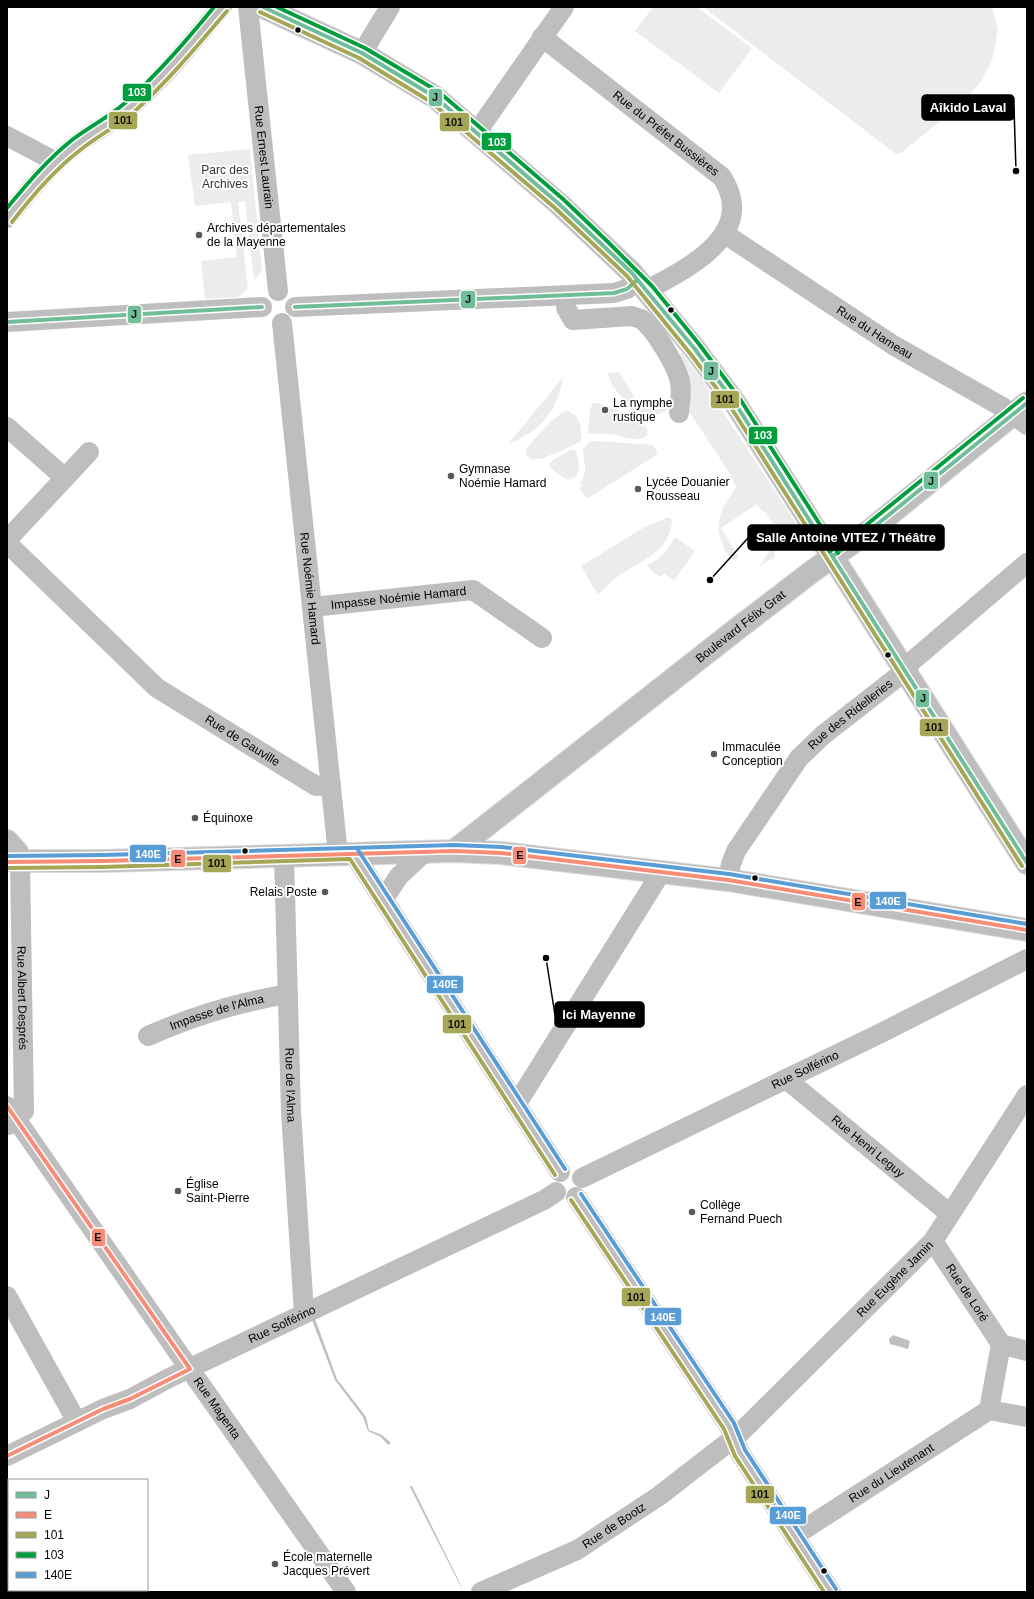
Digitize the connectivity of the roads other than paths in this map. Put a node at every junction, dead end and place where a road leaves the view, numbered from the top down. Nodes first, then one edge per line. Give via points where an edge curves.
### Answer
1 (390, 7) edge
2 (564, 7) edge
3 (219, 10) edge
4 (254, 12) edge
5 (542, 37) junction
6 (362, 53) junction
7 (477, 132) junction
8 (7, 136) edge
9 (56, 162) junction
10 (7, 218) edge
11 (725, 234) junction
12 (642, 285) junction
13 (278, 291) junction
14 (262, 307) junction
15 (295, 308) junction
16 (566, 308) dead end
17 (7, 322) edge
18 (282, 323) junction
19 (679, 413) dead end
20 (1022, 414) edge
21 (7, 427) edge
22 (89, 452) dead end
23 (64, 478) junction
24 (7, 540) edge
25 (7, 543) edge
26 (834, 556) junction
27 (1027, 563) edge
28 (312, 607) junction
29 (542, 638) dead end
30 (904, 671) junction
31 (331, 785) junction
32 (534, 788) junction
33 (7, 841) edge
34 (454, 851) junction
35 (425, 852) junction
36 (501, 853) junction
37 (346, 854) junction
38 (284, 856) junction
39 (14, 861) edge
40 (1027, 863) edge
41 (662, 871) junction
42 (728, 880) junction
43 (384, 900) junction
44 (1027, 930) edge
45 (1027, 959) edge
46 (288, 994) junction
47 (148, 1036) dead end
48 (786, 1079) junction
49 (1027, 1095) edge
50 (516, 1105) junction
51 (10, 1117) edge
52 (560, 1172) junction
53 (579, 1188) junction
54 (556, 1192) junction
55 (950, 1214) junction
56 (933, 1241) junction
57 (7, 1296) edge
58 (304, 1313) junction
59 (1002, 1344) junction
60 (1027, 1351) edge
61 (190, 1369) junction
62 (988, 1410) junction
63 (1027, 1417) edge
64 (77, 1422) junction
65 (734, 1438) junction
66 (7, 1456) edge
67 (794, 1536) junction
68 (346, 1592) edge
69 (481, 1592) edge
70 (831, 1592) edge

1 - 6 street
2 - 5 street
3 - 4 street
3 - 9 street via 168,70 130,108
4 - 6 main road
4 - 13 street, Rue Ernest Laurain
5 - 7 street
5 - 11 street, Rue du Préfet Bussières via 722,178 731,199 730,223
6 - 7 main road via 435,97
7 - 12 main road via 559,204
8 - 9 street
9 - 10 street
11 - 12 street, Rue du Préfet Bussières via 705,255
11 - 20 street, Rue du Hameau via 893,345 1004,408
12 - 15 street, Rue du Préfet Bussières via 614,293
12 - 26 main road via 735,403
13 - 14 street via 268,294
13 - 15 street via 288,294
14 - 17 street
14 - 18 street via 269,320
15 - 18 street via 291,317
16 - 19 street via 573,320 632,316 641,319 652,331 674,366 680,382
18 - 28 street, Rue Noémie Hamard
20 - 26 main road, Boulevard Félix Grat
21 - 23 street
22 - 23 street
23 - 24 street
25 - 31 street, Rue de Gauville via 157,688 316,786
26 - 30 main road
26 - 32 main road, Boulevard Félix Grat
27 - 30 street, Rue des Ridelleries via 911,662
28 - 29 street, Impasse Noémie Hamard via 473,590
28 - 31 street, Rue Noémie Hamard
30 - 40 main road
30 - 42 street, Rue des Ridelleries via 823,735 799,758 736,851
31 - 37 street, Rue Noémie Hamard
32 - 34 main road, Boulevard Félix Grat
32 - 36 main road via 532,798 500,822 497,840
33 - 39 main road via 17,852
34 - 35 main road
34 - 36 main road
35 - 37 main road
35 - 43 street via 399,876
36 - 41 main road
37 - 38 main road
37 - 43 street
38 - 39 main road
38 - 46 street, Rue de l'Alma
39 - 51 street, Rue Albert Després via 24,1112
41 - 42 main road
41 - 50 street
42 - 44 main road
43 - 50 street
45 - 48 street, Rue Solférino
46 - 47 street, Impasse de l'Alma via 256,999 214,1011
46 - 58 street, Rue de l'Alma via 291,1112
48 - 53 street, Rue Solférino
48 - 55 street, Rue Henri Leguy
49 - 55 street, Rue Eugène Jamin
50 - 52 street
51 - 61 street, Rue Magenta
52 - 53 street via 573,1170 580,1175
52 - 54 street via 555,1179
53 - 54 street via 568,1199
53 - 65 street via 729,1426
54 - 58 street, Rue Solférino via 544,1200
55 - 56 street, Rue Eugène Jamin
56 - 59 street, Rue de Loré
56 - 65 street, Rue Eugène Jamin
57 - 64 street
58 - 61 street, Rue Solférino
59 - 60 street
59 - 62 street
61 - 64 street, Rue Solférino
61 - 68 street, Rue Magenta
62 - 63 street
62 - 67 street, Rue du Lieutenant
64 - 66 street, Rue Solférino
65 - 67 street via 740,1453
65 - 69 street, Rue de Bootz via 659,1496 577,1550
67 - 70 street

